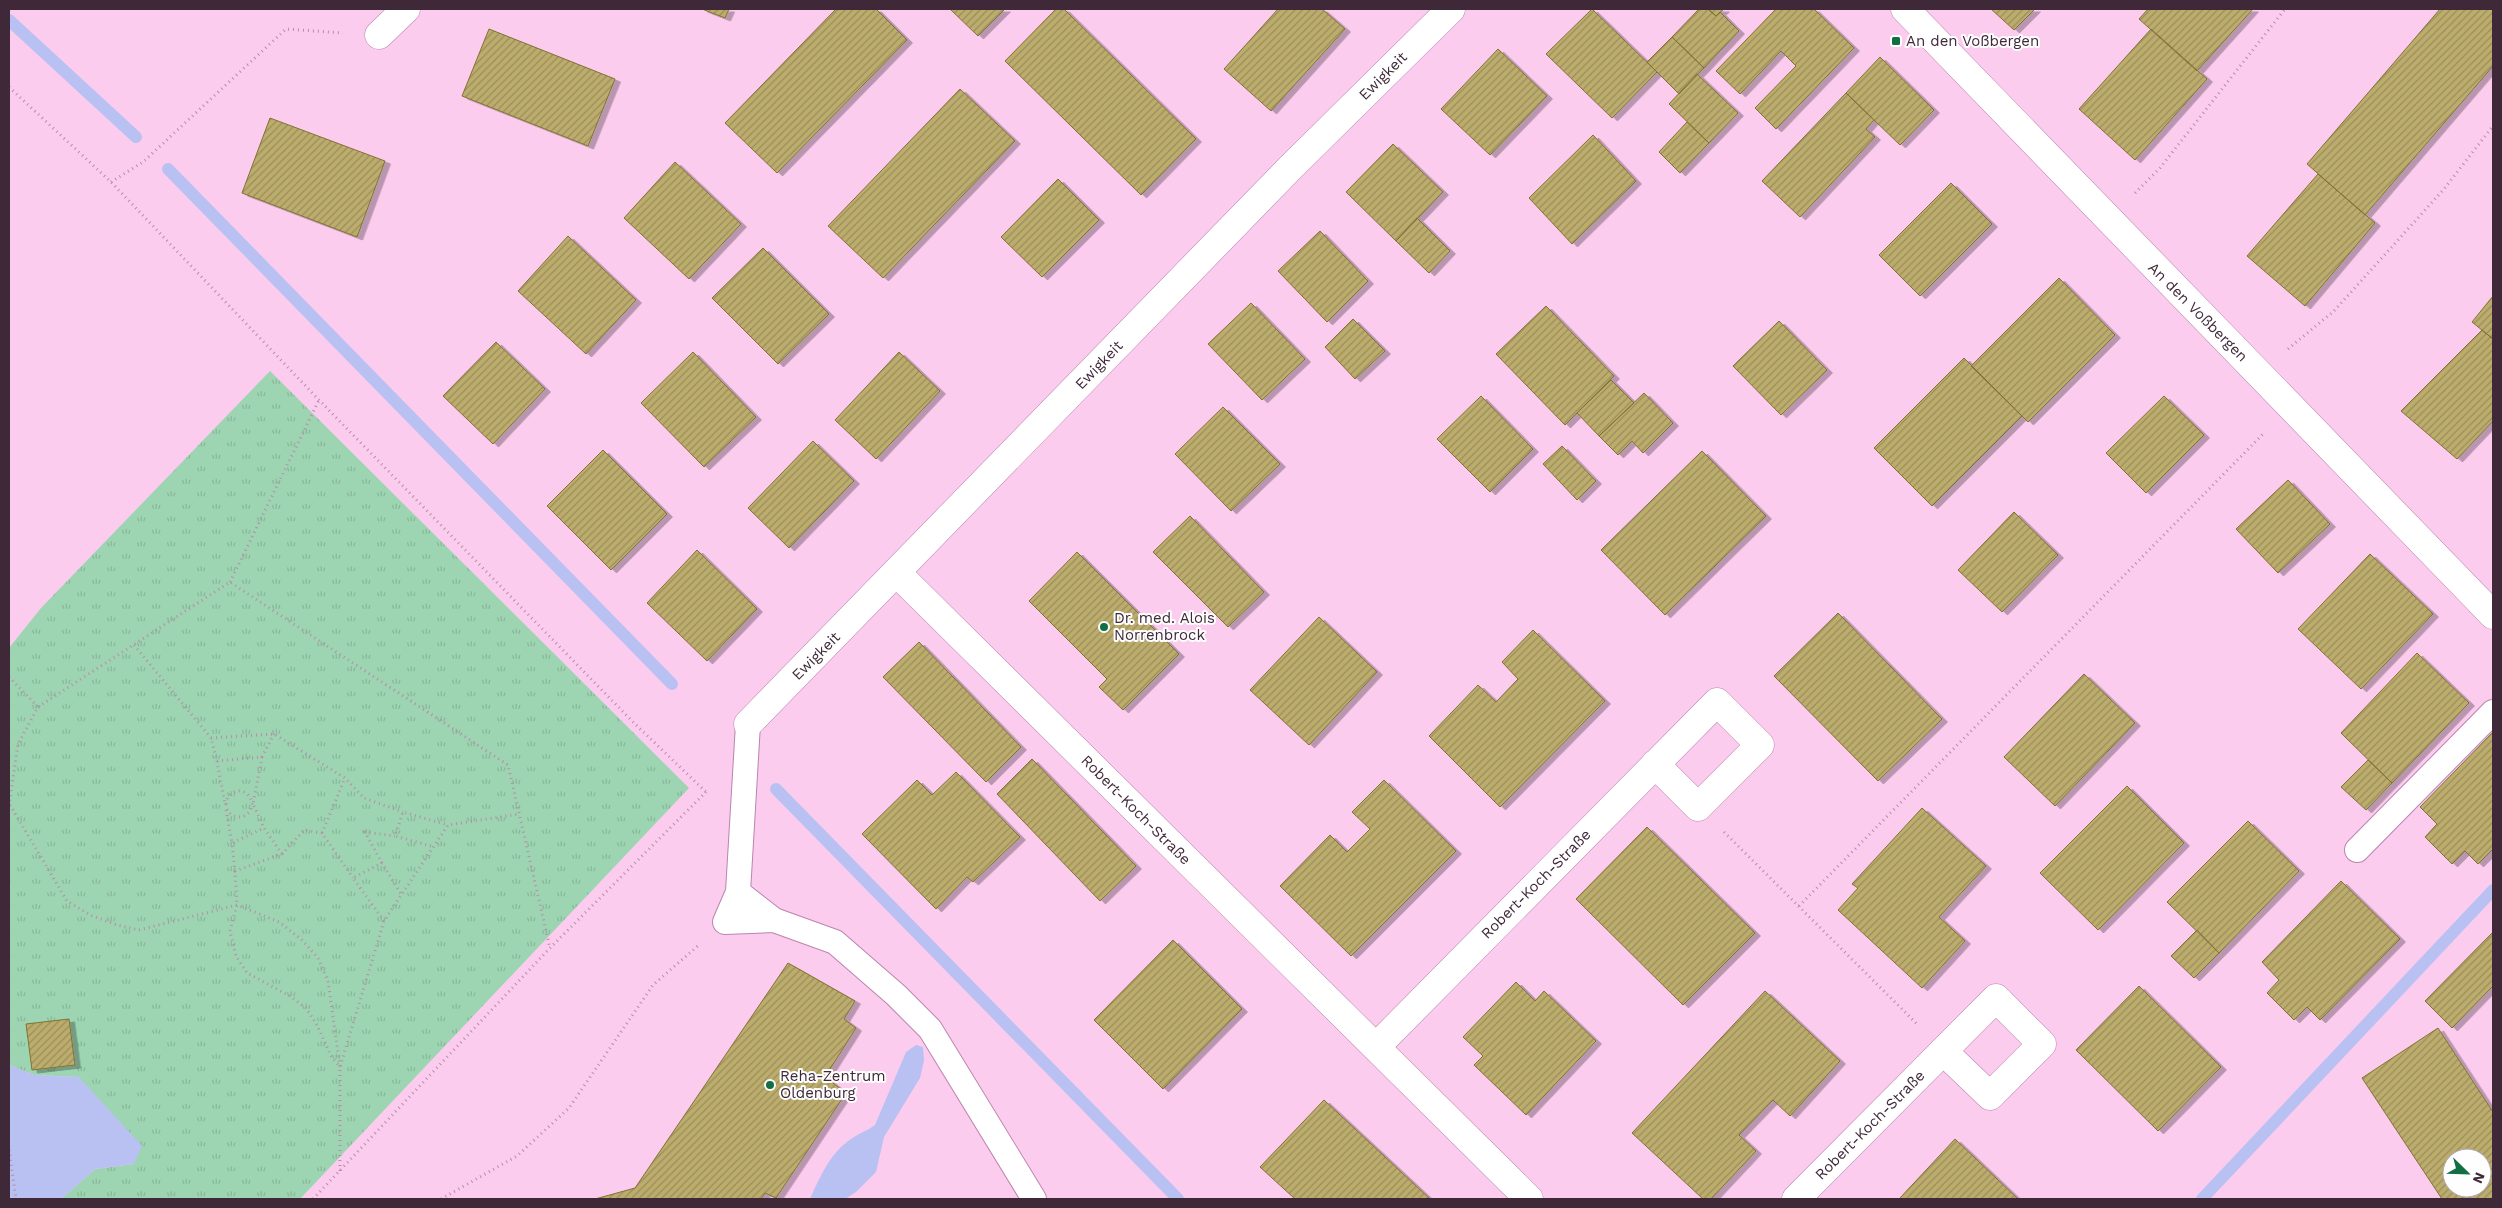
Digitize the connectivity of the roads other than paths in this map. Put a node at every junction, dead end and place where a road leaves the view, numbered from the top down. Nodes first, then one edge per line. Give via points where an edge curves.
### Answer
1 (406, 9) edge
2 (1451, 9) edge
3 (1904, 9) edge
4 (379, 35) road end
5 (897, 573) junction
6 (2493, 614) edge
7 (2493, 712) edge
8 (748, 724) joint
9 (1655, 764) junction
10 (2357, 850) dead end
11 (738, 892) junction
12 (774, 920) junction
13 (1376, 1047) junction
14 (1943, 1050) road end
15 (1034, 1199) edge
16 (1530, 1199) edge
17 (1796, 1199) edge

1 - 4 street
2 - 5 street, Ewigkeit via 1283,175
3 - 6 street, An den Voßbergen
5 - 8 street, Ewigkeit
5 - 13 street, Robert-Koch-Straße
7 - 10 lane
8 - 11 lane
9 - 9 street, Robert-Koch-Straße via 1717,702 1760,745 1698,807
9 - 13 street, Robert-Koch-Straße
11 - 12 lane
11 - 12 lane via 725,922
12 - 15 lane via 836,942 930,1029
13 - 16 street, Robert-Koch-Straße
14 - 17 street, Robert-Koch-Straße

